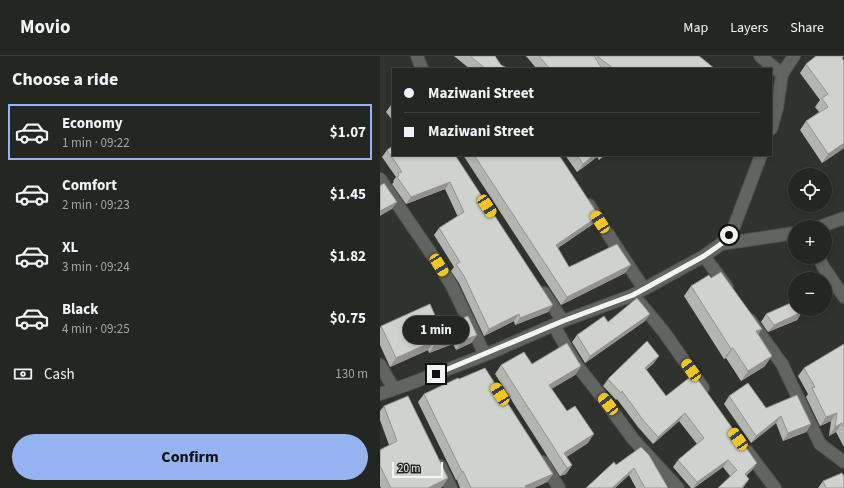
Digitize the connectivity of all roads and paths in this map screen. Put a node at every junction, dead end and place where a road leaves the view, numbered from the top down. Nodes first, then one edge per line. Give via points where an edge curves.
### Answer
1 (417, 56) edge
2 (760, 56) edge
3 (794, 56) edge
4 (422, 68) edge
5 (782, 74) junction
6 (772, 126) edge
7 (761, 156) edge
8 (380, 179) edge
9 (583, 195) edge
10 (844, 218) edge
11 (832, 222) edge
12 (788, 234) edge
13 (721, 244) junction
14 (704, 256) junction
15 (822, 264) edge
16 (537, 281) edge
17 (638, 292) junction
18 (732, 294) edge
19 (844, 297) edge
20 (745, 313) edge
21 (559, 323) junction
22 (480, 356) junction
23 (380, 365) edge
24 (485, 371) edge
25 (398, 388) junction
26 (380, 394) edge
27 (709, 396) edge
28 (409, 400) edge
29 (740, 440) edge
30 (435, 454) edge
31 (538, 454) edge
32 (844, 462) edge
33 (451, 488) edge
34 (559, 488) edge
35 (678, 488) edge
36 (775, 488) edge

1 - 4 street
2 - 5 street
3 - 5 street
5 - 6 street
7 - 13 street via 734,227
8 - 22 street via 452,286
9 - 17 street
10 - 11 street
12 - 13 street
13 - 14 street
14 - 17 street
14 - 18 street
15 - 19 street
16 - 21 street
17 - 21 street
17 - 27 street
20 - 32 street via 782,364 820,444
21 - 22 street
21 - 35 street via 576,364 633,439
22 - 24 street
22 - 25 street
23 - 25 street
25 - 26 street
25 - 28 street
29 - 36 street
30 - 33 street
31 - 34 street

